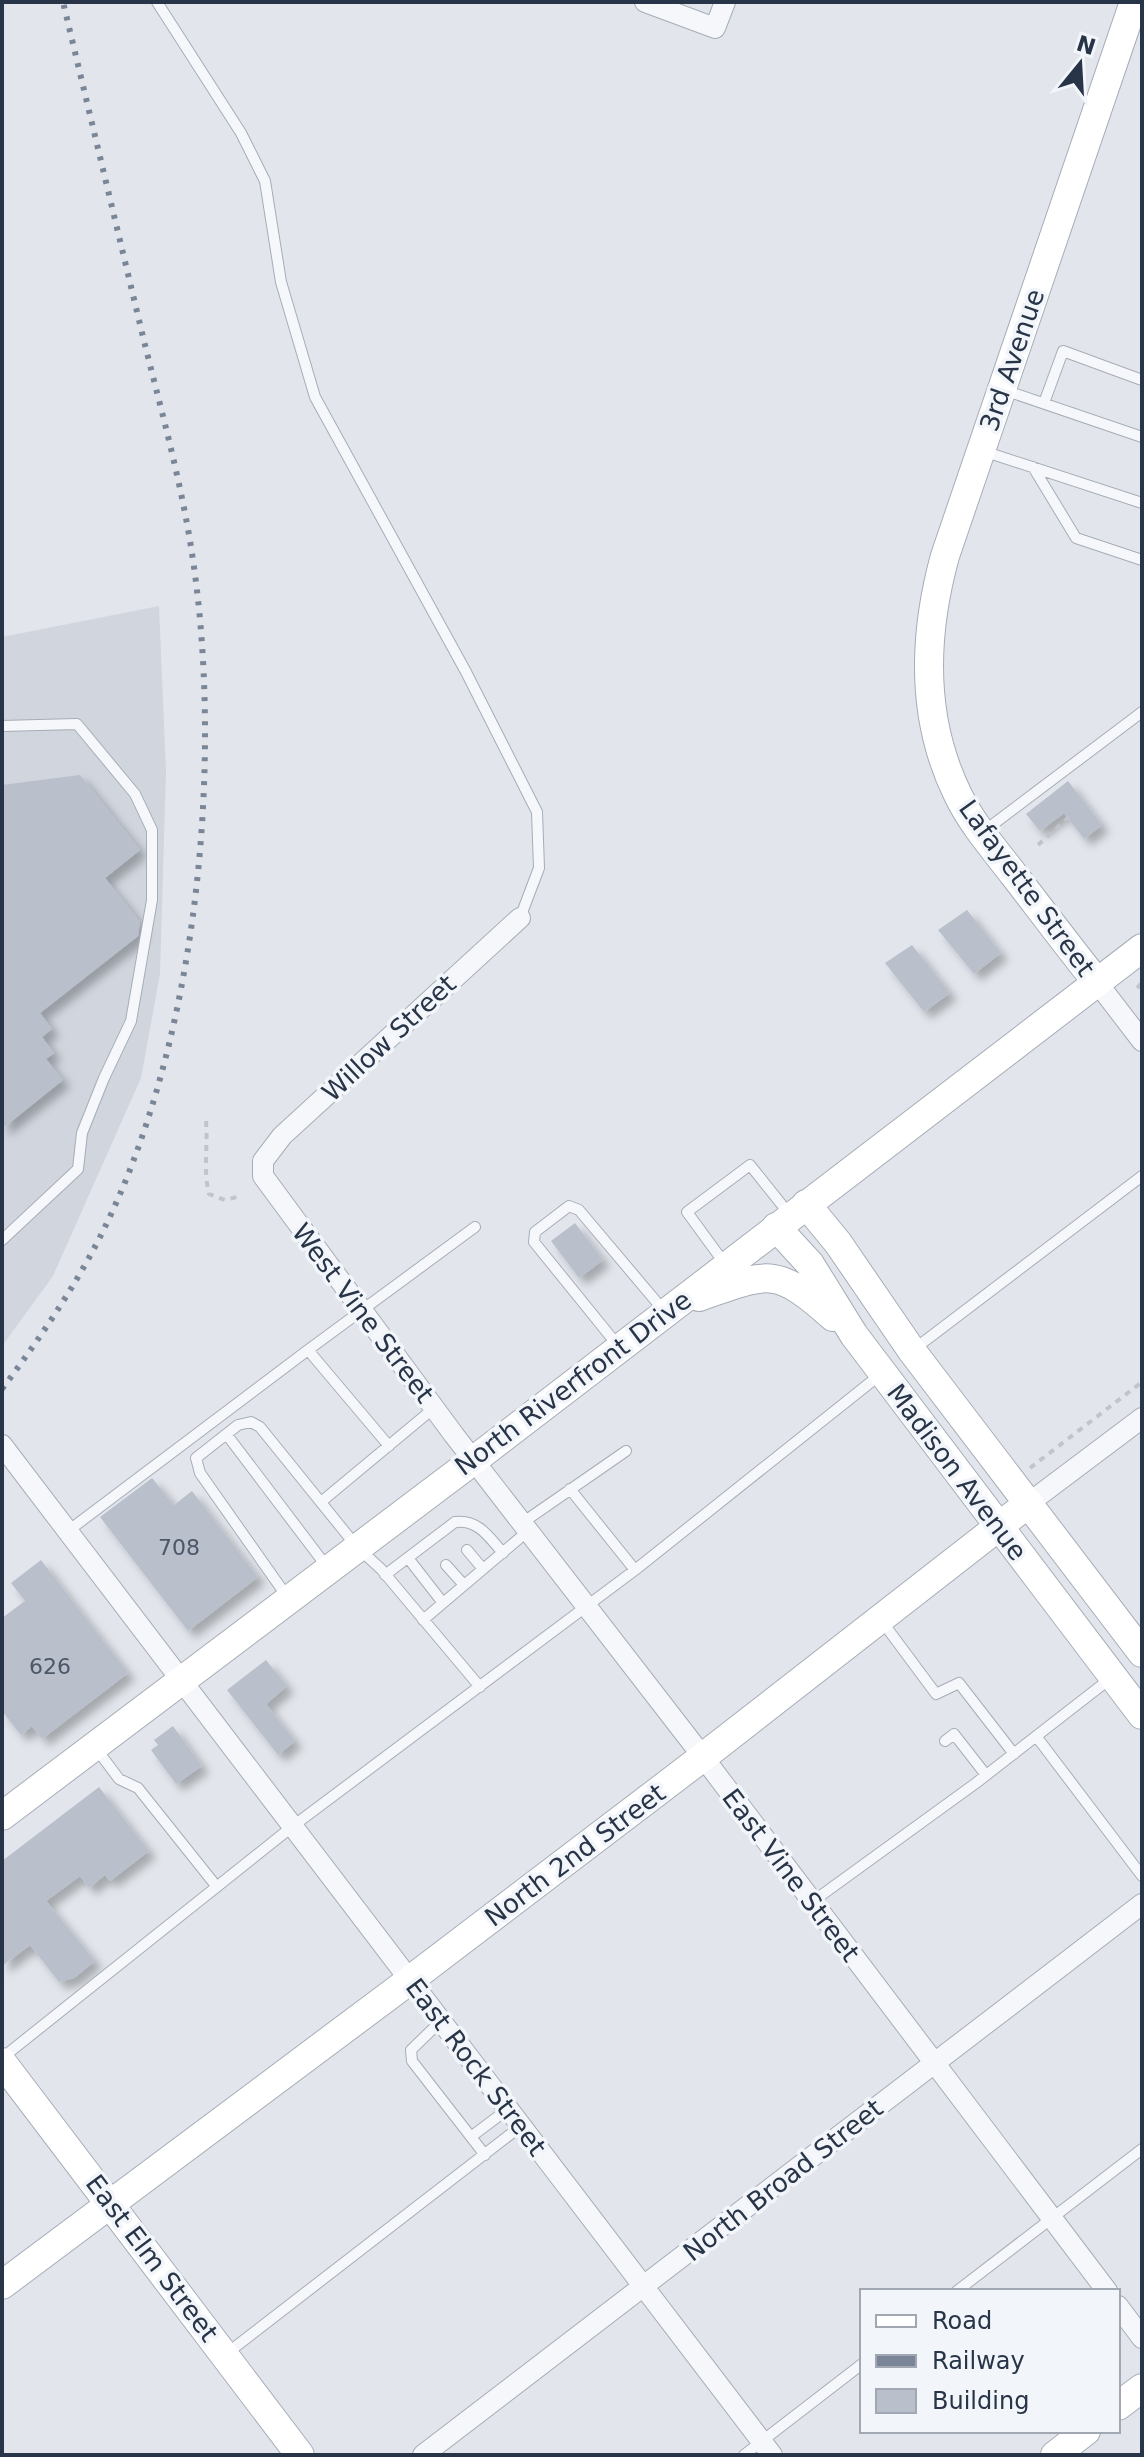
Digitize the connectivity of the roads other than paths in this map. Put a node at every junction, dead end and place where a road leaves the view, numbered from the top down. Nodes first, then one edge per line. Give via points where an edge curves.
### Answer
1 (157, 2) edge
2 (645, 2) edge
3 (725, 2) edge
4 (1134, 2) edge
5 (1142, 380) edge
6 (1002, 389) junction
7 (1044, 403) junction
8 (1142, 437) edge
9 (981, 450) junction
10 (1033, 467) junction
11 (1142, 503) edge
12 (1142, 560) edge
13 (1142, 712) edge
14 (935, 724) joint
15 (2, 726) edge
16 (982, 833) junction
17 (520, 918) joint
18 (1142, 948) edge
19 (1096, 981) junction
20 (1142, 1041) edge
21 (263, 1161) joint
22 (1142, 1176) edge
23 (791, 1215) junction
24 (475, 1227) dead end
25 (2, 1240) edge
26 (727, 1266) junction
27 (671, 1309) junction
28 (360, 1310) junction
29 (854, 1335) junction
30 (619, 1348) junction
31 (308, 1350) junction
32 (912, 1351) junction
33 (883, 1373) junction
34 (434, 1408) junction
35 (1142, 1418) edge
36 (227, 1435) junction
37 (2, 1445) edge
38 (389, 1446) junction
39 (626, 1451) dead end
40 (474, 1460) junction
41 (570, 1489) junction
42 (321, 1502) junction
43 (1029, 1503) junction
44 (998, 1526) junction
45 (525, 1527) junction
46 (68, 1531) junction
47 (357, 1547) junction
48 (467, 1550) dead end
49 (503, 1553) junction
50 (408, 1558) junction
51 (446, 1565) dead end
52 (328, 1568) junction
53 (483, 1569) junction
54 (635, 1570) junction
55 (385, 1575) junction
56 (464, 1585) junction
57 (289, 1598) junction
58 (443, 1603) junction
59 (587, 1607) junction
60 (880, 1618) junction
61 (423, 1620) junction
62 (1142, 1653) edge
63 (1113, 1677) junction
64 (180, 1680) junction
65 (480, 1687) junction
66 (1142, 1715) edge
67 (1036, 1736) junction
68 (945, 1741) dead end
69 (94, 1745) junction
70 (1014, 1754) junction
71 (703, 1757) junction
72 (986, 1775) junction
73 (2, 1816) edge
74 (293, 1826) junction
75 (1142, 1876) edge
76 (217, 1887) junction
77 (812, 1902) junction
78 (1142, 1904) edge
79 (410, 1980) junction
80 (441, 2021) junction
81 (2, 2060) edge
82 (934, 2063) junction
83 (508, 2109) junction
84 (521, 2126) junction
85 (472, 2136) junction
86 (1142, 2149) edge
87 (485, 2155) junction
88 (110, 2202) junction
89 (1052, 2219) junction
90 (2, 2285) edge
91 (643, 2288) junction
92 (960, 2289) edge
93 (1105, 2289) edge
94 (1120, 2309) edge
95 (1142, 2338) edge
96 (225, 2355) junction
97 (860, 2366) edge
98 (1142, 2388) edge
99 (1120, 2404) edge
100 (1083, 2433) edge
101 (767, 2448) edge
102 (300, 2455) edge
103 (423, 2455) edge
104 (744, 2455) edge
105 (1055, 2455) edge

1 - 17 lane via 241,133 265,181 281,282 315,397 537,812 539,868
2 - 3 street via 715,28
4 - 6 street, 3rd Avenue
5 - 7 lane via 1063,351
6 - 7 lane
6 - 9 street, 3rd Avenue
7 - 8 lane
9 - 10 lane
9 - 14 street, 3rd Avenue via 933,606 928,656
10 - 11 lane
10 - 12 lane via 1076,538
13 - 16 lane
14 - 16 street, Lafayette Street via 958,796
15 - 25 lane via 77,724 135,794 152,830 152,900 131,1021 82,1133 78,1169
16 - 19 street, Lafayette Street
17 - 21 street, Willow Street via 282,1136
18 - 19 street, North Riverfront Drive
19 - 20 street, Lafayette Street
19 - 23 street, North Riverfront Drive
21 - 28 street, West Vine Street via 263,1176 271,1189
22 - 32 lane
23 - 26 street, North Riverfront Drive
23 - 26 lane via 750,1165 687,1212
23 - 29 street, Madison Avenue via 810,1264
23 - 32 street, Madison Avenue via 838,1243
24 - 28 lane
26 - 27 street, North Riverfront Drive
27 - 29 street via 746,1281 773,1278 799,1287
27 - 30 street, North Riverfront Drive
27 - 30 lane via 579,1210 569,1206 535,1232 534,1242
28 - 31 lane
28 - 34 street, West Vine Street
29 - 33 street, Madison Avenue
30 - 40 street, North Riverfront Drive
31 - 38 lane
31 - 46 lane
32 - 43 street, Madison Avenue
33 - 44 street, Madison Avenue
33 - 54 lane
34 - 38 lane
34 - 40 street, West Vine Street
35 - 43 street, North 2nd Street
36 - 42 lane via 238,1425 251,1422 260,1427
36 - 52 lane
36 - 57 lane via 196,1458 200,1473
37 - 46 street, East Rock Street
38 - 42 lane
39 - 41 lane
40 - 45 street, East Vine Street
40 - 47 street, North Riverfront Drive
41 - 45 lane
41 - 54 lane
42 - 47 lane
43 - 44 street, North 2nd Street
43 - 62 street, Madison Avenue
44 - 60 street, North 2nd Street
44 - 63 street, Madison Avenue
45 - 49 lane
45 - 59 street, East Vine Street
46 - 64 street, East Rock Street
47 - 52 street, North Riverfront Drive
47 - 55 lane
48 - 53 lane
49 - 50 lane via 483,1529 466,1521 455,1522
49 - 53 lane
50 - 55 lane
50 - 58 lane
51 - 56 lane
52 - 57 street, North Riverfront Drive
53 - 56 lane
54 - 59 lane
55 - 61 lane
56 - 58 lane
57 - 64 street, North Riverfront Drive
58 - 61 lane
59 - 65 lane
59 - 71 street, East Vine Street
60 - 70 lane via 936,1694 959,1683
60 - 71 street, North 2nd Street
61 - 65 lane
63 - 66 street, Madison Avenue
63 - 67 lane
64 - 69 street, North Riverfront Drive
64 - 74 street, East Rock Street
65 - 74 lane
67 - 70 lane
67 - 75 lane
68 - 72 lane via 954,1734
69 - 73 street, North Riverfront Drive
69 - 76 lane via 119,1779 138,1788
70 - 72 lane
71 - 77 street, East Vine Street
71 - 79 street, North 2nd Street
72 - 77 lane
74 - 76 lane
74 - 79 street, East Rock Street
76 - 81 lane
77 - 82 street, East Vine Street
78 - 82 street, North Broad Street
79 - 80 street, East Rock Street
79 - 88 street, North 2nd Street
80 - 83 street, East Rock Street
80 - 85 lane via 416,2043 412,2061
81 - 88 street, East Elm Street
82 - 89 street, East Vine Street
82 - 91 street, North Broad Street
83 - 84 street, East Rock Street
83 - 85 lane
84 - 87 lane
84 - 91 street, East Rock Street
85 - 87 lane
86 - 89 lane
87 - 96 lane
88 - 90 street, North 2nd Street
88 - 96 street, East Elm Street
89 - 92 lane
89 - 93 street, East Vine Street
91 - 101 street, East Rock Street
91 - 103 street, North Broad Street
94 - 95 street
96 - 102 street, East Elm Street
97 - 101 lane
98 - 99 street
100 - 105 street
101 - 104 lane

